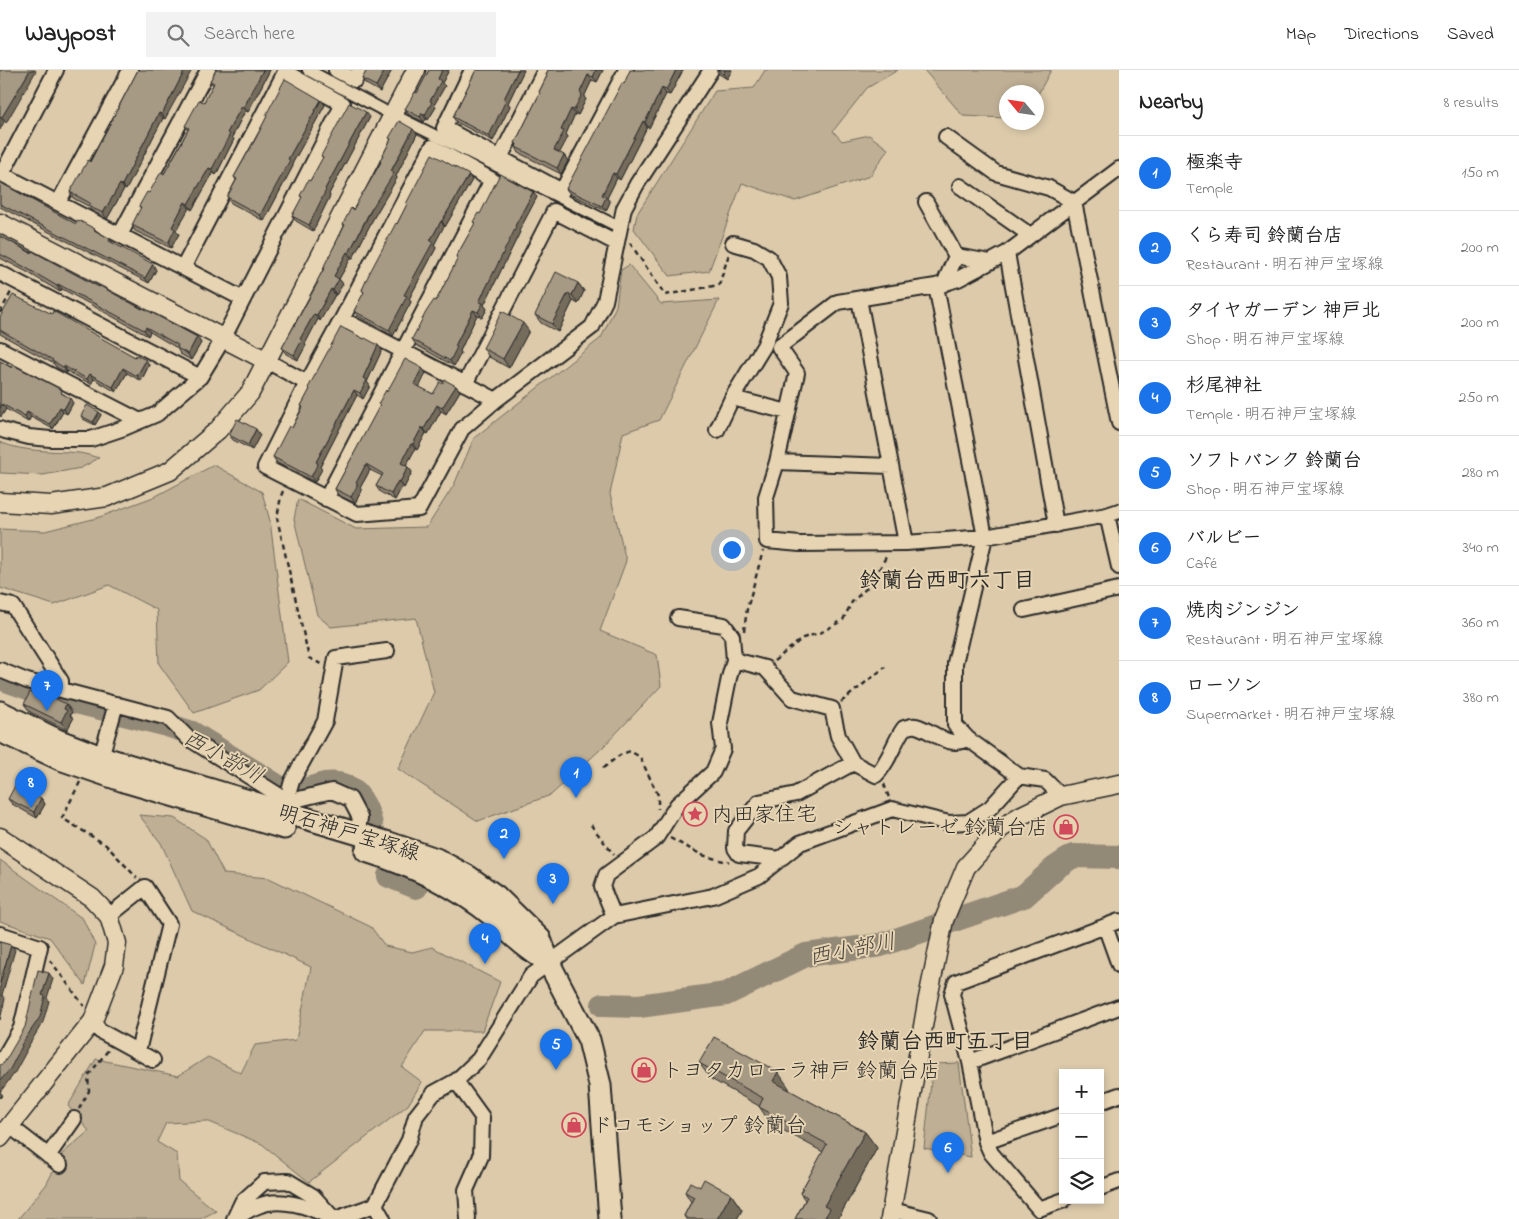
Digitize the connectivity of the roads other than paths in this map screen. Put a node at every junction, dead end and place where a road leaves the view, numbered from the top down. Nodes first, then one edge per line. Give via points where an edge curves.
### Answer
1 (56, 70) edge
2 (130, 70) edge
3 (208, 70) edge
4 (308, 70) edge
5 (336, 70) edge
6 (360, 70) edge
7 (416, 70) edge
8 (472, 70) edge
9 (546, 70) edge
10 (626, 70) edge
11 (711, 70) edge
12 (383, 110) dead end
13 (402, 119) dead end
14 (946, 137) dead end
15 (500, 158) junction
16 (1119, 169) edge
17 (1, 173) edge
18 (960, 186) dead end
19 (926, 202) dead end
20 (1074, 202) junction
21 (58, 203) junction
22 (0, 223) edge
23 (619, 227) junction
24 (1030, 235) junction
25 (120, 236) junction
26 (616, 243) junction
27 (733, 243) road end
28 (1008, 253) junction
29 (956, 256) junction
30 (990, 262) junction
31 (183, 268) junction
32 (0, 273) edge
33 (940, 285) junction
34 (859, 299) junction
35 (243, 300) junction
36 (342, 319) junction
37 (223, 339) junction
38 (0, 349) edge
39 (403, 351) junction
40 (267, 361) junction
41 (200, 377) junction
42 (307, 383) junction
43 (465, 384) junction
44 (732, 398) junction
45 (496, 400) junction
46 (788, 412) junction
47 (140, 421) junction
48 (1119, 423) edge
49 (0, 428) edge
50 (717, 430) dead end
51 (777, 462) junction
52 (891, 466) junction
53 (326, 499) junction
54 (0, 502) edge
55 (1113, 513) edge
56 (1056, 525) junction
57 (984, 537) junction
58 (900, 543) junction
59 (1119, 567) edge
60 (1119, 589) edge
61 (0, 603) edge
62 (1024, 610) dead end
63 (678, 618) dead end
64 (387, 651) dead end
65 (734, 660) junction
66 (0, 670) edge
67 (61, 690) junction
68 (116, 704) junction
69 (0, 712) edge
70 (0, 731) edge
71 (968, 739) junction
72 (101, 757) junction
73 (853, 763) junction
74 (1019, 776) junction
75 (1119, 784) edge
76 (1062, 796) junction
77 (283, 812) junction
78 (357, 834) junction
79 (0, 837) edge
80 (781, 859) junction
81 (109, 916) junction
82 (614, 916) junction
83 (1119, 921) edge
84 (1105, 926) junction
85 (0, 934) edge
86 (549, 963) junction
87 (1119, 965) edge
88 (952, 994) junction
89 (927, 1003) junction
90 (1119, 1007) edge
91 (93, 1021) junction
92 (138, 1051) junction
93 (153, 1060) dead end
94 (970, 1062) junction
95 (0, 1064) edge
96 (456, 1081) junction
97 (1119, 1095) edge
98 (1104, 1101) edge
99 (1059, 1116) edge
100 (74, 1119) road end
101 (5, 1132) edge
102 (986, 1142) junction
103 (48, 1156) junction
104 (60, 1165) dead end
105 (1119, 1181) edge
106 (1104, 1187) edge
107 (1059, 1202) edge
108 (375, 1205) junction
109 (891, 1215) edge
110 (234, 1219) edge
111 (334, 1219) edge
112 (383, 1219) edge
113 (468, 1219) edge
114 (610, 1219) edge
115 (929, 1219) edge

1 - 17 street
2 - 21 street
3 - 25 street
4 - 12 street
5 - 6 street via 355,80
7 - 40 street
8 - 15 street via 444,128
9 - 15 street
10 - 15 street via 562,190
11 - 23 street via 633,192
13 - 23 street
14 - 20 street via 996,173 1049,188
16 - 20 street
17 - 21 street
18 - 24 street
19 - 29 street
20 - 24 street
20 - 48 street
21 - 25 street
22 - 37 street
23 - 26 street
24 - 28 street
25 - 31 street
26 - 43 street via 554,211
26 - 45 street via 605,301 592,327
27 - 44 street via 754,249 769,258 779,277 781,303 764,346
28 - 30 street
28 - 56 street
29 - 30 street
29 - 33 street
30 - 33 street via 958,280
31 - 35 street
31 - 35 street via 285,72 344,104
32 - 41 street
33 - 34 street
33 - 57 street
34 - 46 street via 838,302 779,347 796,374
34 - 52 street
35 - 37 street
36 - 39 street
36 - 39 street via 432,148 492,180
36 - 42 street
37 - 40 street
37 - 41 street
38 - 47 street
39 - 43 street
39 - 53 street
40 - 42 street
40 - 54 street via 250,393 218,430 170,470 107,496 51,505
41 - 47 street via 157,414
42 - 53 street via 265,467
43 - 45 street
44 - 46 street
44 - 50 street
45 - 53 street via 462,429 419,509 357,514
46 - 51 street
47 - 49 street via 91,439 28,437
51 - 52 street
51 - 58 street via 766,497 767,541 800,544
52 - 58 street
55 - 56 street
55 - 59 street
56 - 57 street
57 - 58 street
57 - 71 street via 955,663 955,725
60 - 62 street
61 - 67 street via 13,606 61,681
63 - 65 street via 724,625 732,636
64 - 77 street via 336,658 325,721 292,781
65 - 73 street via 765,668 792,698 832,709 838,736
65 - 82 street via 720,722 723,749 713,772 677,805 658,835 606,875 602,888
66 - 67 street
67 - 68 street
68 - 72 street
68 - 77 street via 168,718 188,738 280,796
69 - 72 main road, 明石神戸宝塚線
70 - 86 main road, 明石神戸宝塚線 via 60,759 127,782 387,858 462,894
71 - 73 street via 959,744 914,726 904,728 876,775
71 - 74 street
72 - 77 main road, 明石神戸宝塚線
73 - 80 street via 796,794 759,802 736,831 734,848 740,854
74 - 76 street via 1046,780
74 - 80 street via 990,808 968,822 949,823 892,809 800,843
75 - 76 street
76 - 89 street via 1000,829 966,867 944,920
77 - 78 main road, 明石神戸宝塚線
77 - 78 street via 299,799 332,791 350,799 360,818
78 - 86 main road, 明石神戸宝塚線 via 436,859 470,877 496,896 540,939
79 - 81 street via 92,898
80 - 82 street via 759,876 713,896
81 - 91 street via 117,943 114,966
81 - 92 street via 145,887 169,924
82 - 86 street
83 - 84 street
84 - 87 street
84 - 88 street via 956,982
85 - 95 street via 40,947 21,1028
86 - 96 street via 531,976 479,1058
86 - 114 main road, 明石神戸宝塚線 via 589,1040 600,1085
88 - 89 street
88 - 94 street
89 - 109 street
90 - 94 street
91 - 92 street via 100,1031
91 - 101 street
92 - 93 street
94 - 102 street
96 - 108 street via 434,1093 416,1116 408,1140
96 - 113 street via 482,1117 481,1156 466,1190
97 - 98 street
99 - 102 street
100 - 103 street
101 - 103 street
102 - 107 street via 991,1153 1039,1209
103 - 104 street
105 - 106 street
108 - 111 street
108 - 112 street
109 - 115 street
110 - 111 street via 258,1205 283,1202 316,1210
110 - 111 street via 242,1202 264,1182 288,1181 313,1196

